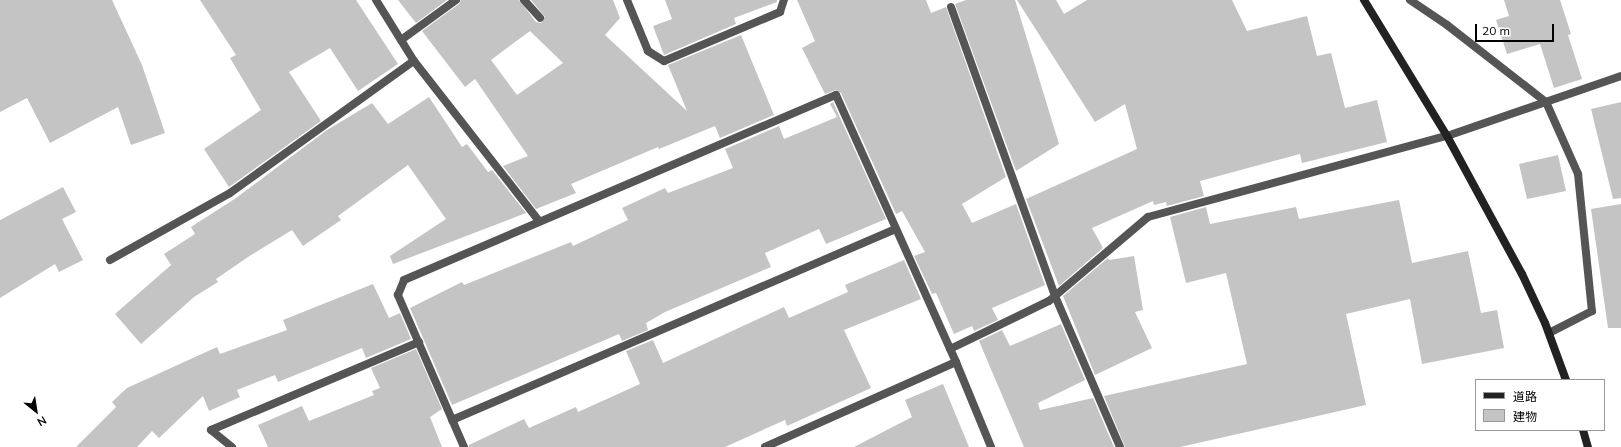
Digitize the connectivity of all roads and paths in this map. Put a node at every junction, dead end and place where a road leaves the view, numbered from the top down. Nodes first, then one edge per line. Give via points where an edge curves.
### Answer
1 (376, 0) edge
2 (456, 0) edge
3 (524, 0) edge
4 (627, 0) edge
5 (784, 0) edge
6 (1364, 0) edge
7 (1410, 0) edge
8 (951, 7) dead end
9 (540, 18) dead end
10 (401, 40) junction
11 (414, 61) junction
12 (1621, 76) edge
13 (1546, 102) junction
14 (1447, 136) junction
15 (539, 221) junction
16 (896, 229) junction
17 (110, 260) dead end
18 (1055, 296) junction
19 (1549, 333) junction
20 (419, 342) junction
21 (950, 349) junction
22 (956, 362) junction
23 (1566, 379) edge
24 (452, 420) junction
25 (1583, 431) edge
26 (232, 447) edge
27 (464, 447) edge
28 (765, 447) edge
29 (991, 447) edge
30 (1120, 447) edge
31 (1588, 447) edge

1 - 10 lane
2 - 10 lane
3 - 9 lane
4 - 5 lane via 648,50 664,61 780,12
6 - 14 street
7 - 13 lane via 1447,25
8 - 18 lane
10 - 11 lane
11 - 15 lane
11 - 17 lane via 230,193
12 - 13 lane
13 - 14 lane
13 - 19 lane via 1578,174 1592,310
14 - 18 lane via 1148,217
14 - 19 street via 1522,274
15 - 16 lane via 836,95
15 - 20 lane via 404,280 398,296
16 - 21 lane
16 - 24 lane
18 - 21 lane
18 - 30 lane
19 - 23 street
20 - 24 lane
20 - 26 lane via 211,430
21 - 22 lane
22 - 28 lane
22 - 29 lane
24 - 27 lane
25 - 31 street

